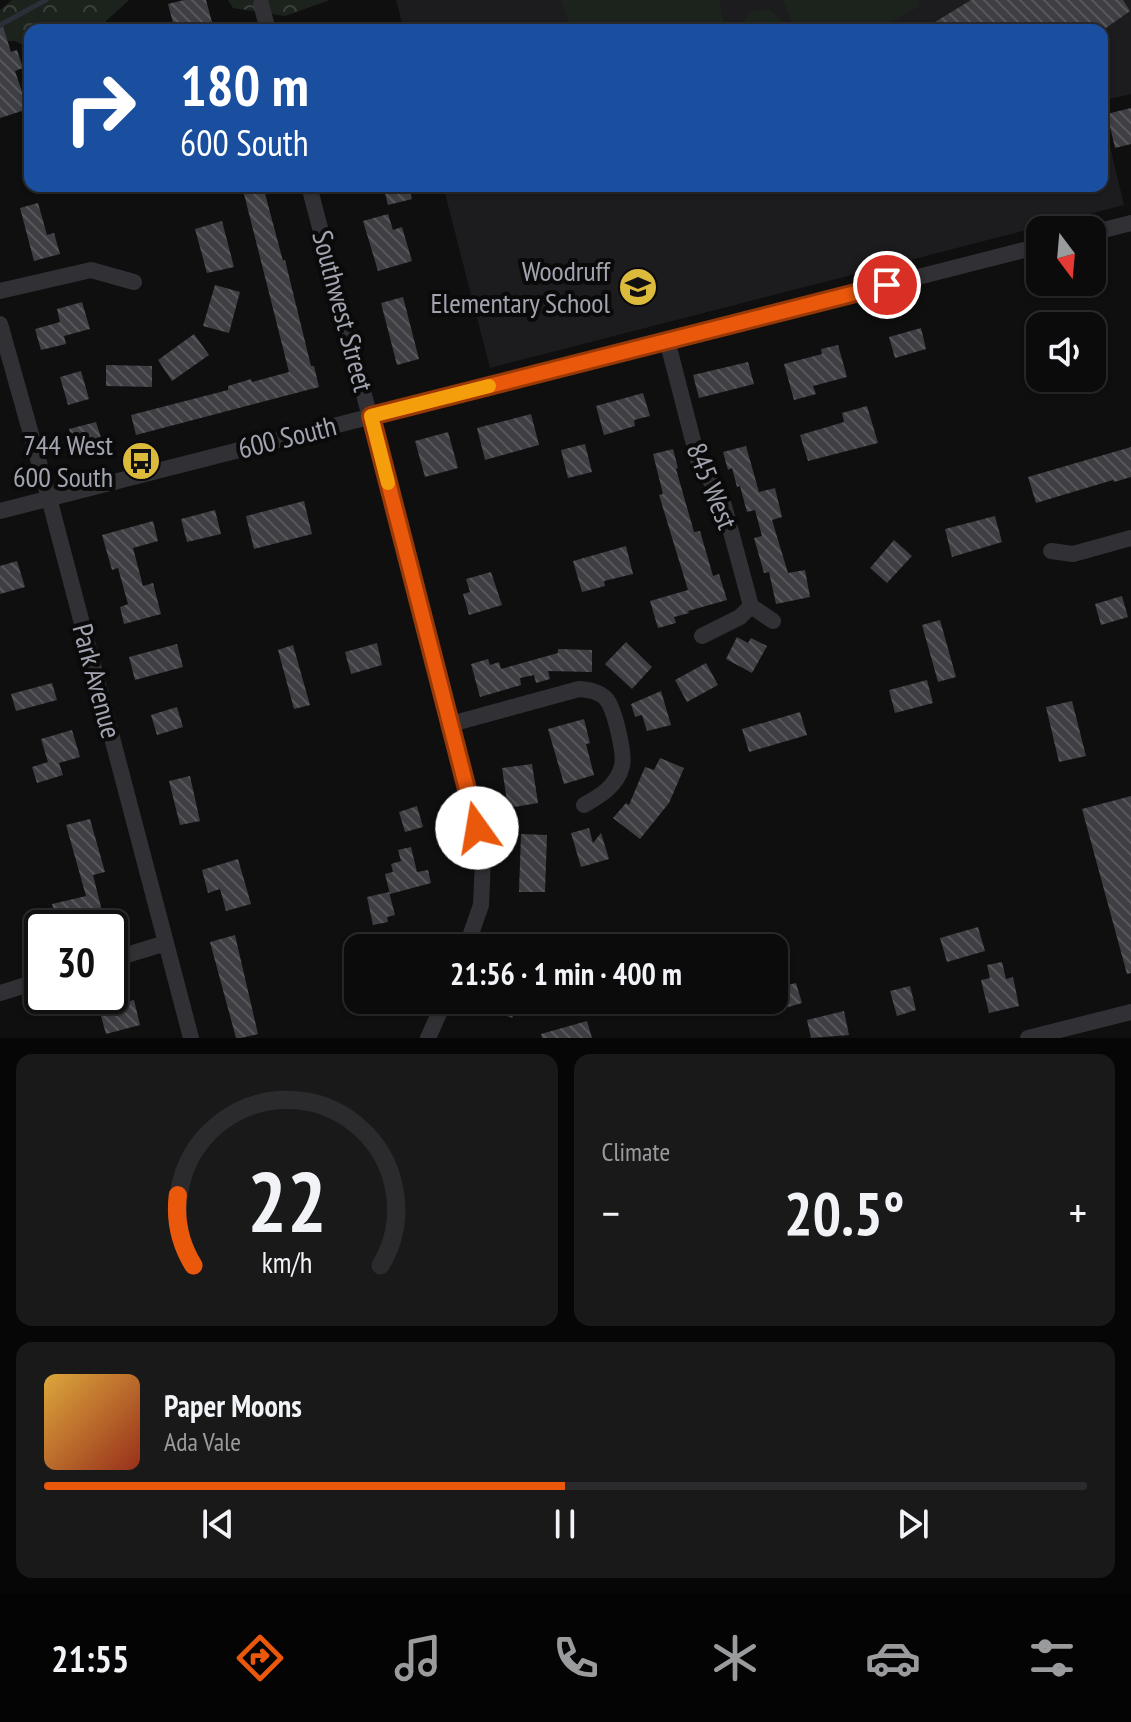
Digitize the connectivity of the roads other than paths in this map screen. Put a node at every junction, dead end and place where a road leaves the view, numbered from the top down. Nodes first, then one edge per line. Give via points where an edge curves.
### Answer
1 (261, 4) dead end
2 (266, 24) edge
3 (311, 192) edge
4 (1131, 223) edge
5 (1106, 229) edge
6 (1026, 250) edge
7 (134, 282) dead end
8 (0, 291) edge
9 (0, 324) edge
10 (667, 340) junction
11 (371, 416) junction
12 (49, 498) junction
13 (0, 511) edge
14 (1131, 538) edge
15 (1051, 551) dead end
16 (751, 606) junction
17 (773, 621) dead end
18 (702, 636) dead end
19 (451, 724) junction
20 (584, 805) dead end
21 (471, 934) edge
22 (166, 943) junction
23 (128, 955) edge
24 (24, 986) edge
25 (0, 993) edge
26 (1131, 1012) edge
27 (439, 1014) edge
28 (1069, 1033) edge
29 (191, 1038) edge
30 (428, 1038) edge
31 (1028, 1038) edge

1 - 2 street
3 - 11 street, Southwest Street
4 - 5 street
6 - 10 street, 600 South
7 - 8 street via 91,270
9 - 12 street, Park Avenue
10 - 11 street, 600 South
10 - 16 street, 845 West via 698,460 723,502
11 - 12 street, 600 South
11 - 19 street, Southwest Street
12 - 13 street, 600 South
12 - 22 street, Park Avenue
14 - 15 street via 1073,554
16 - 17 street
16 - 18 street
19 - 20 street via 579,689 593,690 606,698 611,710 622,766 603,795
19 - 21 street, Southwest Street via 483,858 481,905
22 - 23 street
22 - 29 street, Park Avenue
24 - 25 street
26 - 28 street
27 - 30 street
28 - 31 street

